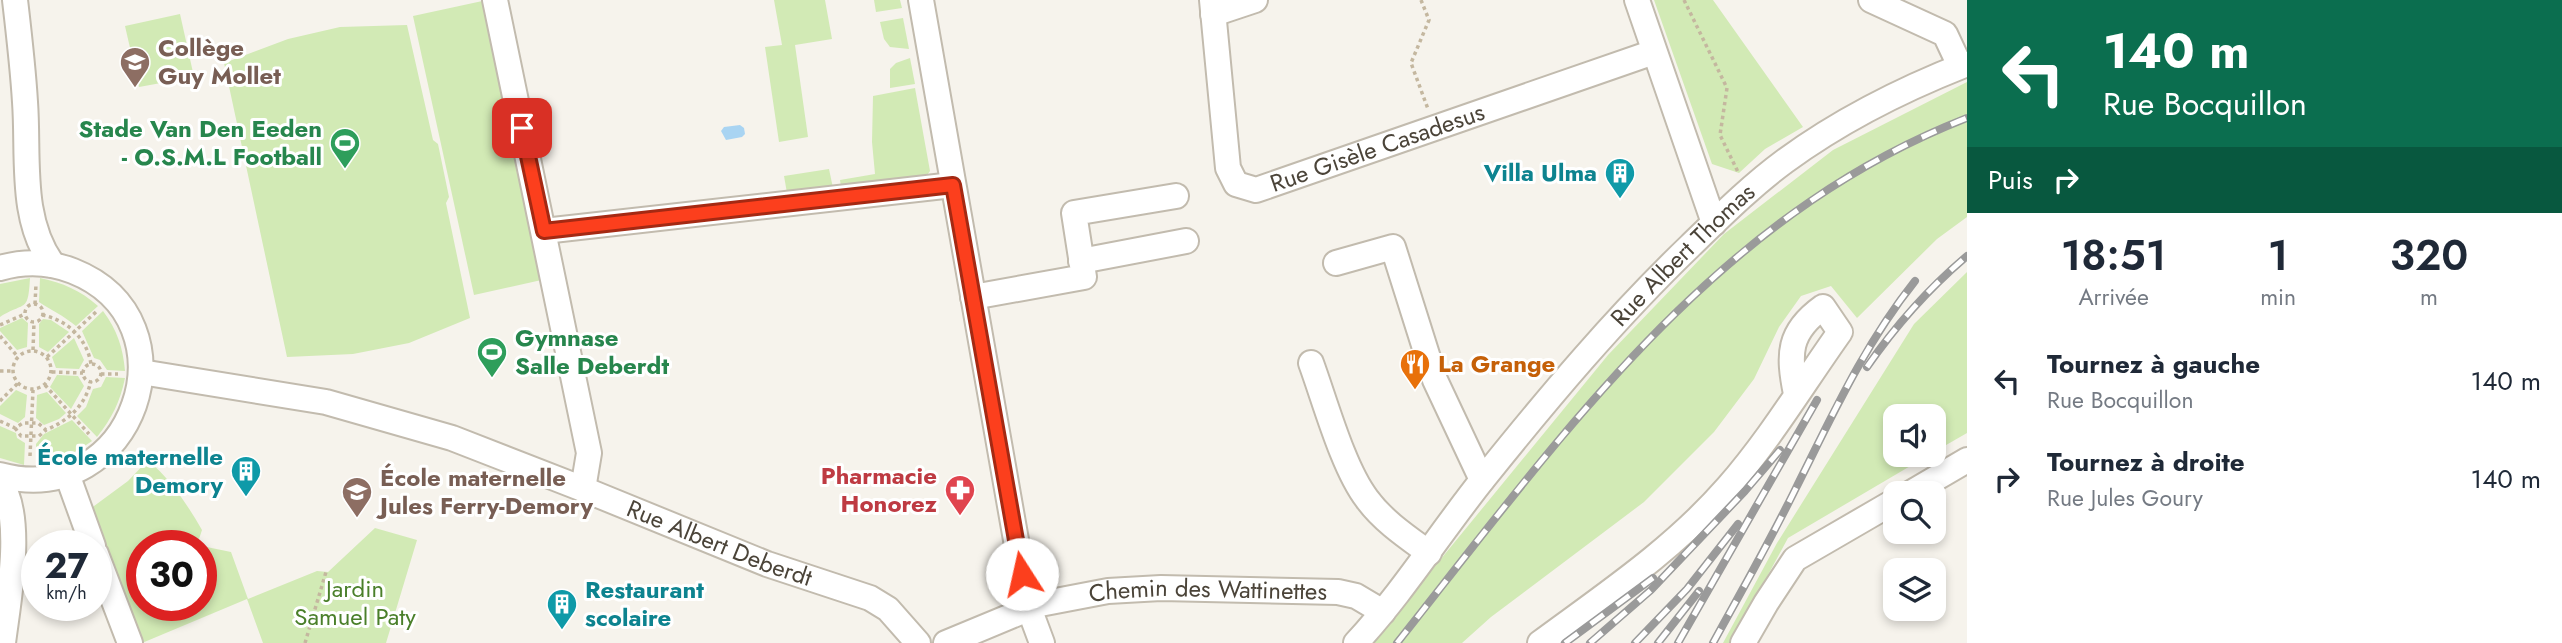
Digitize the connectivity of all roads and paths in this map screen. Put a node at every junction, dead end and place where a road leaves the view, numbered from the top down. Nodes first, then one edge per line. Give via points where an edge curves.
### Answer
1 (15, 0) edge
2 (495, 0) edge
3 (921, 0) edge
4 (1255, 0) edge
5 (1422, 0) edge
6 (1637, 0) edge
7 (1684, 0) edge
8 (1871, 0) edge
9 (1213, 7) edge
10 (1654, 52) junction
11 (1964, 65) edge
12 (1434, 128) junction
13 (953, 185) junction
14 (1748, 191) junction
15 (1176, 196) dead end
16 (29, 200) junction
17 (1714, 223) junction
18 (544, 231) junction
19 (1186, 242) dead end
20 (1081, 261) junction
21 (1336, 263) dead end
22 (1, 267) edge
23 (44, 270) junction
24 (973, 297) junction
25 (112, 298) junction
26 (35, 304) junction
27 (25, 314) junction
28 (42, 314) junction
29 (34, 322) junction
30 (0, 325) edge
31 (75, 332) junction
32 (0, 336) edge
33 (33, 350) junction
34 (18, 357) junction
35 (47, 357) junction
36 (1311, 363) dead end
37 (91, 364) junction
38 (0, 371) edge
39 (13, 371) junction
40 (52, 372) junction
41 (141, 372) junction
42 (83, 373) junction
43 (91, 381) junction
44 (18, 383) junction
45 (45, 385) junction
46 (33, 389) junction
47 (1796, 394) dead end
48 (0, 401) edge
49 (72, 415) junction
50 (0, 421) edge
51 (30, 422) junction
52 (16, 428) junction
53 (47, 430) junction
54 (89, 434) dead end
55 (30, 436) junction
56 (30, 458) dead end
57 (1967, 460) edge
58 (0, 475) edge
59 (58, 476) junction
60 (1482, 480) junction
61 (1931, 481) edge
62 (0, 482) edge
63 (583, 489) junction
64 (1883, 508) edge
65 (85, 530) edge
66 (14, 545) junction
67 (1426, 551) junction
68 (326, 572) dead end
69 (112, 596) edge
70 (1030, 608) junction
71 (1376, 608) junction
72 (3, 643) edge
73 (130, 643) edge
74 (305, 643) edge
75 (918, 643) edge
76 (946, 643) edge
77 (1042, 643) edge
78 (1343, 643) edge
79 (1356, 643) edge
80 (1539, 643) edge
81 (1743, 643) edge

1 - 16 street via 26,103
2 - 18 street
3 - 13 street
4 - 9 street
5 - 12 path via 1429,20 1412,63
6 - 10 street
7 - 14 path via 1727,88 1720,135
8 - 11 street via 1945,34
9 - 12 street, Rue Gisèle Casadesus via 1228,168 1236,184 1256,190
10 - 12 street, Rue Gisèle Casadesus
10 - 17 street
11 - 14 street, Rue Albert Thomas via 1907,88 1852,118
13 - 18 street
13 - 24 street
14 - 17 street, Rue Albert Thomas
15 - 20 street via 1074,213
16 - 22 street via 17,246
16 - 23 street
17 - 60 street, Rue Albert Thomas via 1603,334
18 - 63 street via 589,453
19 - 20 street
20 - 24 street via 1084,277
21 - 60 street via 1393,247 1435,380
22 - 23 street via 28,263
23 - 25 street via 85,276
23 - 26 path
24 - 70 street
25 - 31 path
25 - 41 street via 133,332
26 - 27 path via 27,307
26 - 28 path
27 - 29 path
27 - 30 path
28 - 29 path
28 - 31 path
29 - 33 path
31 - 35 path
31 - 37 path via 85,344
32 - 34 path
33 - 34 path
33 - 35 path
34 - 39 path
35 - 40 path
36 - 67 street via 1349,468 1366,498
37 - 42 path
37 - 43 path via 100,371
38 - 39 path
39 - 44 path
40 - 42 path
40 - 45 path
41 - 59 street via 136,402 123,430 103,454
41 - 63 street, Rue Albert Deberdt via 343,406 452,438
42 - 43 path
43 - 49 path
44 - 46 path
44 - 48 path
45 - 46 path
45 - 49 path
46 - 51 path
47 - 80 street via 1768,439 1683,534
49 - 53 path
49 - 54 path
50 - 52 path
51 - 52 path
51 - 53 path
51 - 55 path
52 - 55 path via 21,436
53 - 55 path
55 - 56 path
57 - 61 street
58 - 59 street via 29,480
59 - 65 street
59 - 66 street via 36,486 27,499
60 - 67 street, Rue Albert Thomas
62 - 66 street via 10,503
63 - 75 street, Rue Albert Deberdt via 767,565 880,603
64 - 81 street via 1795,559
66 - 72 street
67 - 71 street, Rue Albert Thomas
68 - 74 path
69 - 73 street
70 - 71 street, Chemin des Wattinettes via 1074,596 1143,589 1338,592
70 - 76 street, Chemin des Wattinettes
70 - 77 street
71 - 78 street, Rue Albert Thomas
71 - 79 street, Rue Albert Thomas

